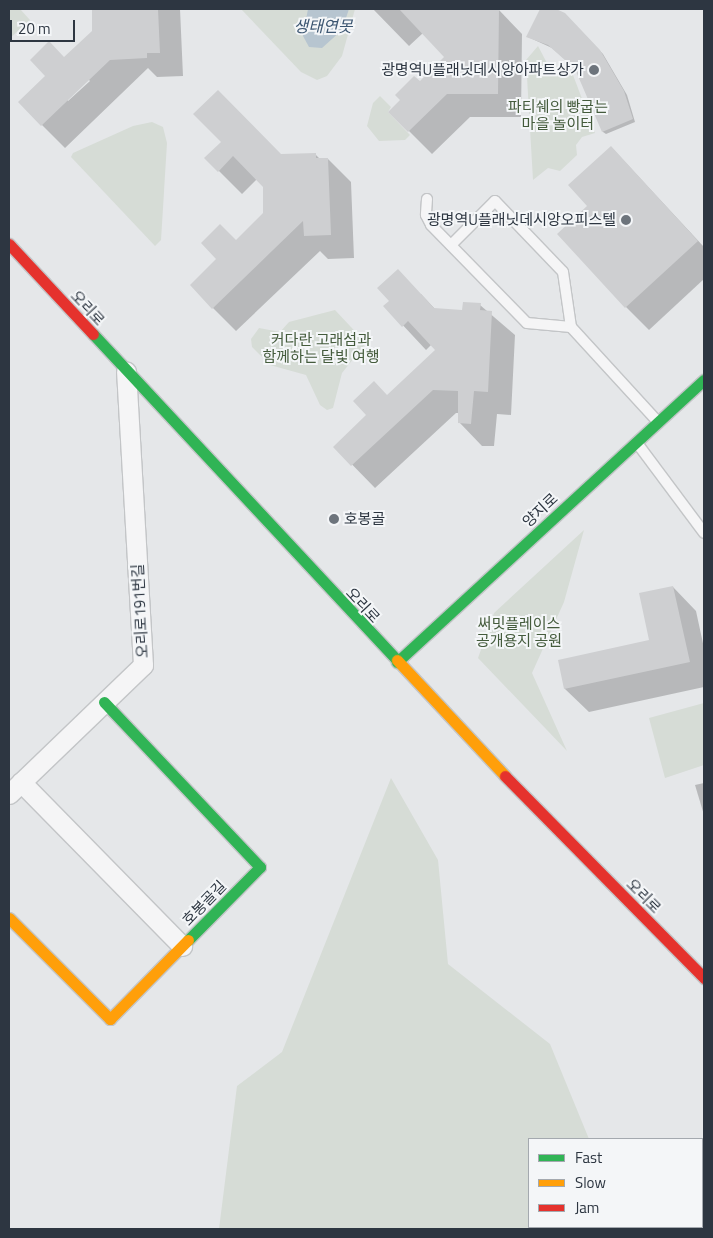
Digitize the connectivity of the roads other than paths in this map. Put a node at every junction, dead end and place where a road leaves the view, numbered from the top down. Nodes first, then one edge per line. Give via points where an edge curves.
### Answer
1 (427, 199) dead end
2 (9, 244) edge
3 (451, 245) junction
4 (571, 327) junction
5 (126, 371) junction
6 (704, 380) edge
7 (658, 422) junction
8 (636, 442) junction
9 (704, 533) edge
10 (397, 662) junction
11 (104, 702) junction
12 (15, 788) edge
13 (9, 918) edge
14 (182, 946) junction
15 (704, 978) edge

1 - 3 lane via 426,215 431,225
2 - 5 main road, 오리로
3 - 4 lane via 526,323
3 - 4 lane via 495,201 563,272
4 - 7 lane
5 - 10 main road, 오리로
5 - 11 street, 오리로191번길 via 143,665
6 - 7 main road, 양지로
7 - 8 main road, 양지로
8 - 9 lane
8 - 10 main road, 양지로
10 - 15 main road, 오리로 via 551,825
11 - 12 street, 오리로191번길
11 - 14 main road, 호봉골길 via 260,867
12 - 14 street
13 - 14 main road, 호봉골길 via 110,1020

